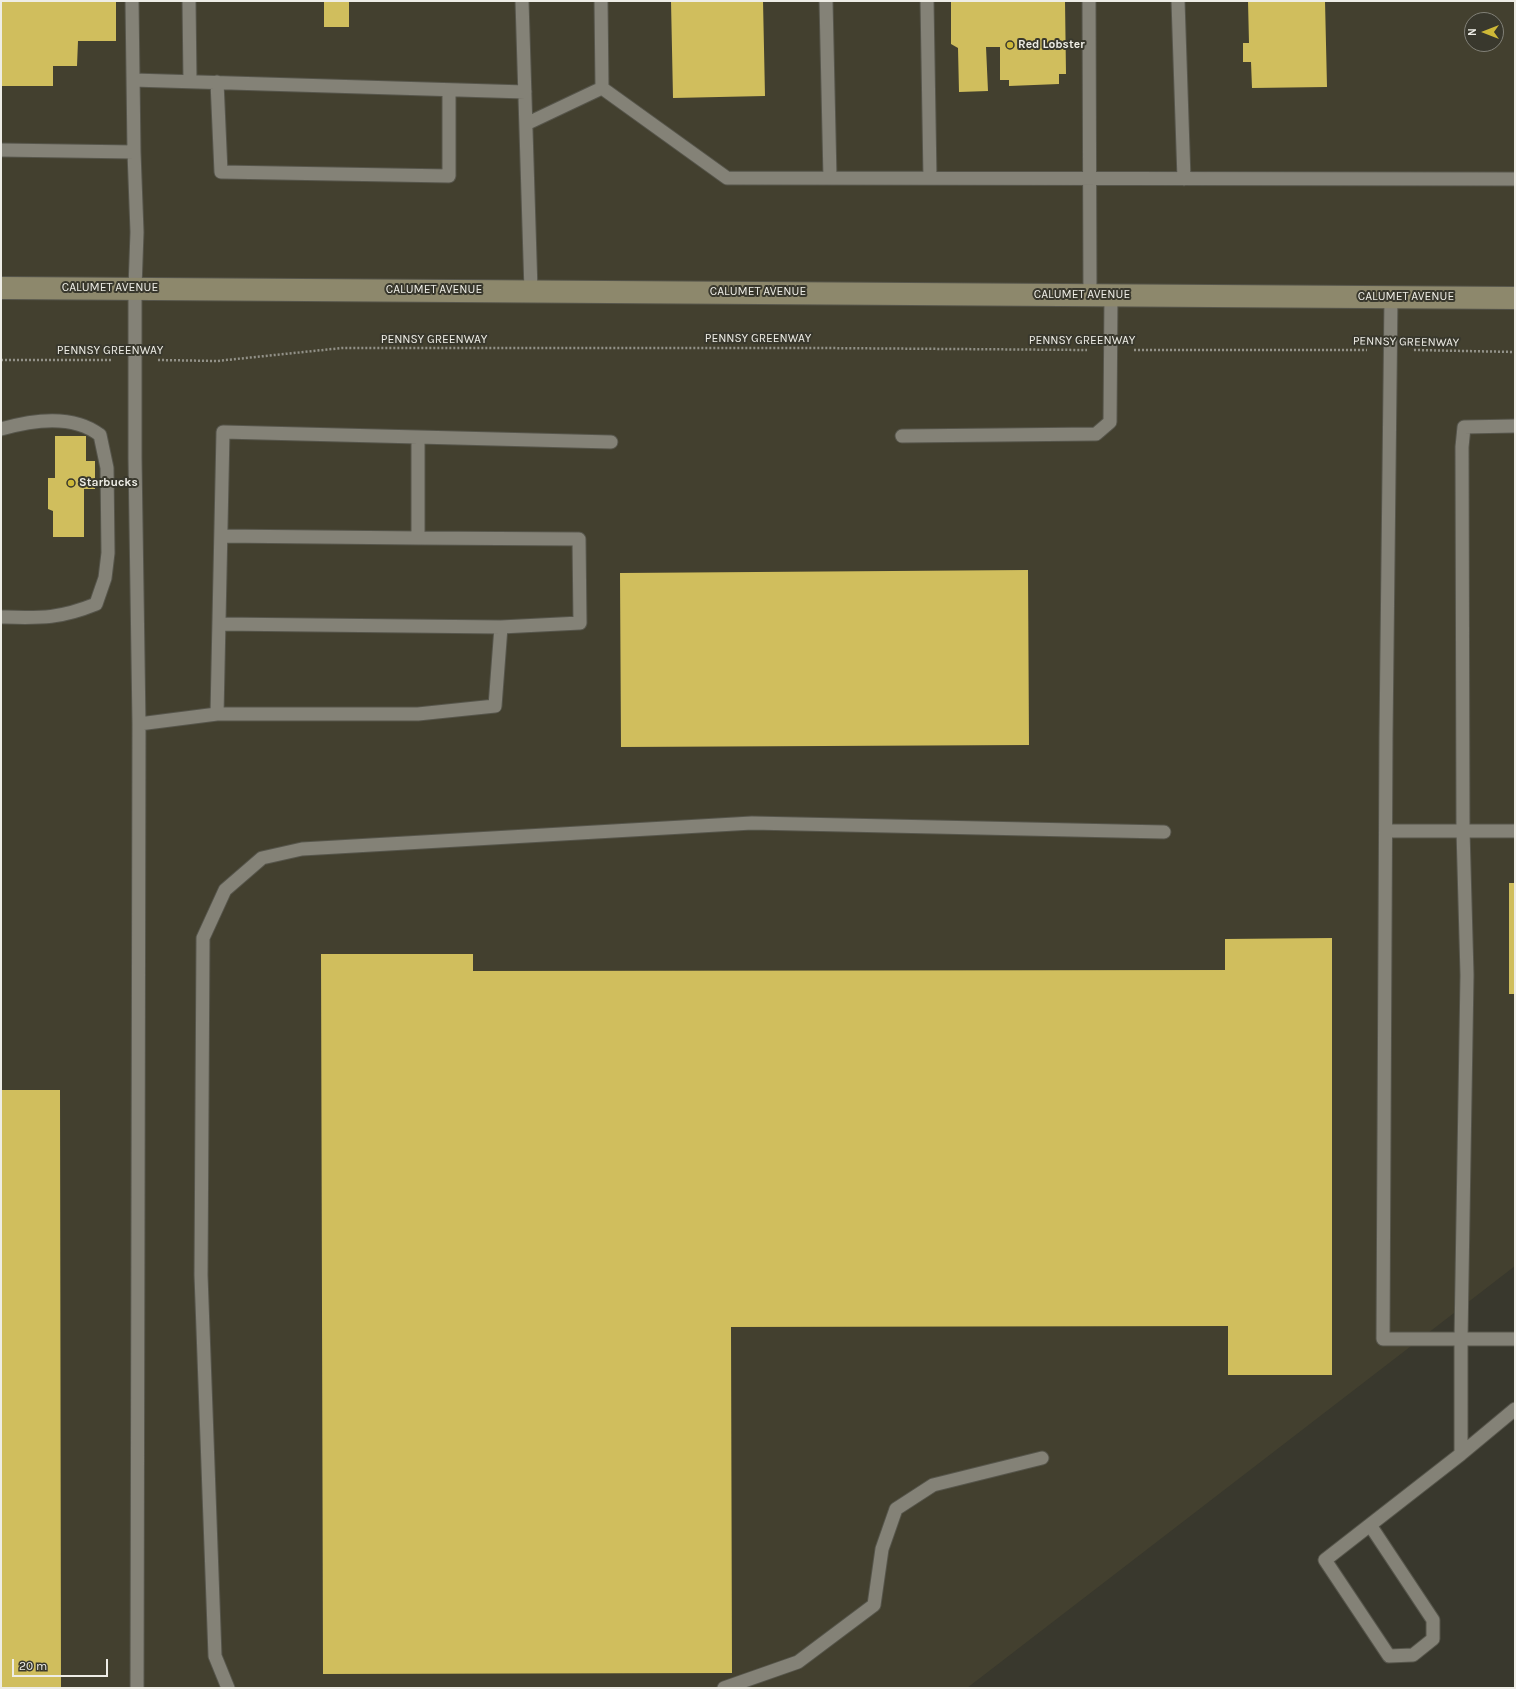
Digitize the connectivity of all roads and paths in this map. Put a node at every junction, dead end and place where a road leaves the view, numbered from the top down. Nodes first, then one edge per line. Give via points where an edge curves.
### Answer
1 (132, 1) edge
2 (189, 1) edge
3 (522, 1) edge
4 (601, 1) edge
5 (826, 1) edge
6 (927, 1) edge
7 (1089, 1) edge
8 (1178, 1) edge
9 (133, 80) junction
10 (190, 81) junction
11 (217, 82) junction
12 (602, 88) junction
13 (449, 90) junction
14 (525, 92) junction
15 (526, 124) junction
16 (1, 150) edge
17 (134, 152) junction
18 (830, 178) junction
19 (930, 178) junction
20 (1090, 178) junction
21 (1184, 178) junction
22 (1515, 179) edge
23 (1, 288) edge
24 (135, 288) junction
25 (531, 291) junction
26 (1101, 295) junction
27 (1391, 297) junction
28 (1515, 298) edge
29 (1110, 350) junction
30 (1390, 350) junction
31 (1515, 352) edge
32 (1, 360) edge
33 (135, 360) junction
34 (1515, 426) edge
35 (1, 429) edge
36 (902, 436) dead end
37 (418, 437) junction
38 (611, 442) dead end
39 (221, 536) junction
40 (418, 538) junction
41 (1, 617) edge
42 (219, 624) junction
43 (501, 628) junction
44 (217, 714) junction
45 (139, 724) junction
46 (1463, 830) junction
47 (1386, 831) junction
48 (1515, 831) edge
49 (1164, 832) dead end
50 (1461, 1338) junction
51 (1515, 1339) edge
52 (1515, 1409) edge
53 (1461, 1454) junction
54 (1042, 1458) dead end
55 (1370, 1524) junction
56 (137, 1688) edge
57 (228, 1688) edge
58 (724, 1688) edge

1 - 9 lane
2 - 10 lane
3 - 14 lane
4 - 12 lane
5 - 18 lane
6 - 19 lane
7 - 20 lane
8 - 21 lane
9 - 10 lane
9 - 17 lane
10 - 11 lane
11 - 13 lane
11 - 13 lane via 221,172 449,176
12 - 15 lane
12 - 18 lane via 728,178
13 - 14 lane
14 - 15 lane
15 - 25 lane
16 - 17 lane
17 - 24 lane via 137,232
18 - 19 lane
19 - 20 lane
20 - 21 lane
20 - 26 lane
21 - 22 lane
23 - 24 main road, CALUMET AVENUE
24 - 25 main road, CALUMET AVENUE
24 - 33 lane
25 - 26 main road, CALUMET AVENUE
26 - 27 main road, CALUMET AVENUE
26 - 29 lane
27 - 28 main road, CALUMET AVENUE
27 - 30 lane
29 - 30 path, PENNSY GREENWAY
29 - 33 path, PENNSY GREENWAY via 342,348 217,361
29 - 36 lane via 1110,422 1096,434
30 - 31 path, PENNSY GREENWAY
30 - 47 lane
32 - 33 path, PENNSY GREENWAY
33 - 45 lane
34 - 46 lane via 1464,426
35 - 41 lane via 42,421 73,422 89,426 100,435 106,468 108,553 106,578 96,604 72,614 46,618
37 - 38 lane
37 - 39 lane via 223,432
37 - 40 lane
39 - 40 lane
39 - 42 lane
40 - 43 lane via 579,539 580,623
42 - 43 lane
42 - 44 lane
43 - 44 lane via 495,706 418,714
44 - 45 lane
45 - 56 lane
46 - 47 lane
46 - 48 lane
46 - 50 lane via 1467,975
47 - 50 lane via 1383,1339
49 - 57 lane via 752,823 302,849 262,858 225,890 203,938 201,1275 215,1656
50 - 51 lane
50 - 53 lane
52 - 53 lane
53 - 55 lane
54 - 58 lane via 933,1486 896,1509 882,1549 874,1605 798,1662
55 - 55 lane via 1324,1560 1389,1656 1413,1655 1433,1639 1433,1620

